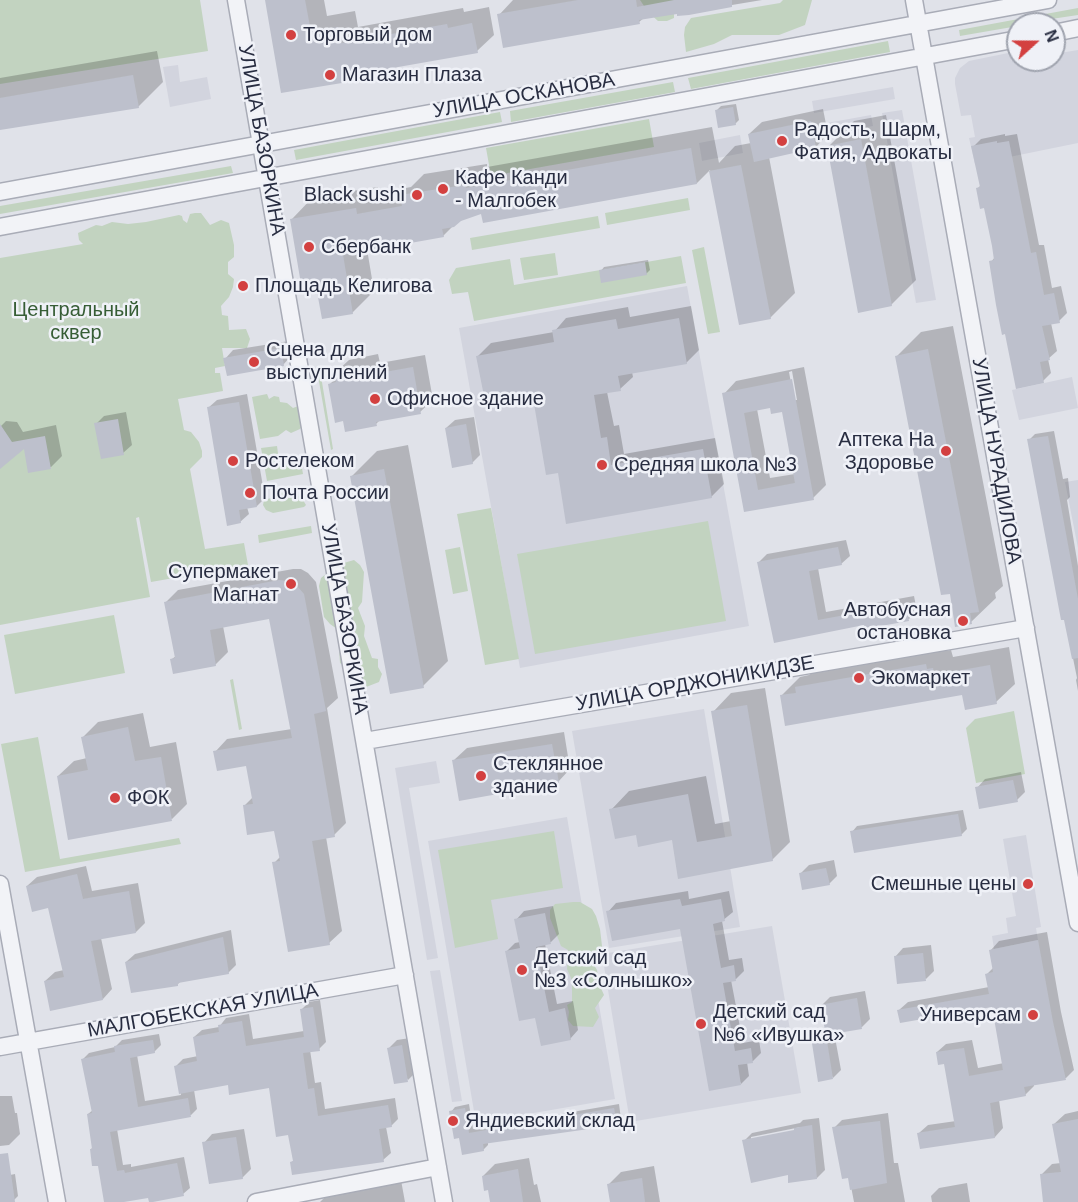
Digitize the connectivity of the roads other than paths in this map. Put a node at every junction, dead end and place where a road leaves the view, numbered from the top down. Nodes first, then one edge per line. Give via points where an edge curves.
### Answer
1 (236, 0) edge
2 (914, 0) edge
3 (1048, 0) edge
4 (918, 24) junction
5 (1006, 41) edge
6 (924, 56) junction
7 (262, 145) junction
8 (267, 177) junction
9 (0, 192) edge
10 (0, 227) edge
11 (1026, 628) junction
12 (365, 741) junction
13 (0, 884) edge
14 (1078, 923) edge
15 (405, 975) junction
16 (27, 1043) junction
17 (0, 1047) edge
18 (438, 1167) junction
19 (57, 1202) edge
20 (256, 1202) edge
21 (444, 1202) edge

1 - 7 street, УЛИЦА БАЗОРКИНА
2 - 4 street, УЛИЦА НУРАДИЛОВА
3 - 4 street, УЛИЦА ОСКАНОВА
4 - 6 street, УЛИЦА НУРАДИЛОВА
4 - 7 street, УЛИЦА ОСКАНОВА
5 - 6 street, УЛИЦА ОСКАНОВА
6 - 8 street, УЛИЦА ОСКАНОВА
6 - 11 street, УЛИЦА НУРАДИЛОВА
7 - 8 street, УЛИЦА БАЗОРКИНА
7 - 9 street, УЛИЦА ОСКАНОВА
8 - 10 street, УЛИЦА ОСКАНОВА
8 - 12 street, УЛИЦА БАЗОРКИНА
11 - 12 street, УЛИЦА ОРДЖОНИКИДЗЕ
11 - 14 street, УЛИЦА НУРАДИЛОВА
12 - 15 street, УЛИЦА БАЗОРКИНА
13 - 16 street
15 - 16 street, МАЛГОБЕКСКАЯ УЛИЦА
15 - 18 street, УЛИЦА БАЗОРКИНА
16 - 17 street, МАЛГОБЕКСКАЯ УЛИЦА
16 - 19 street
18 - 20 street
18 - 21 street, УЛИЦА БАЗОРКИНА

